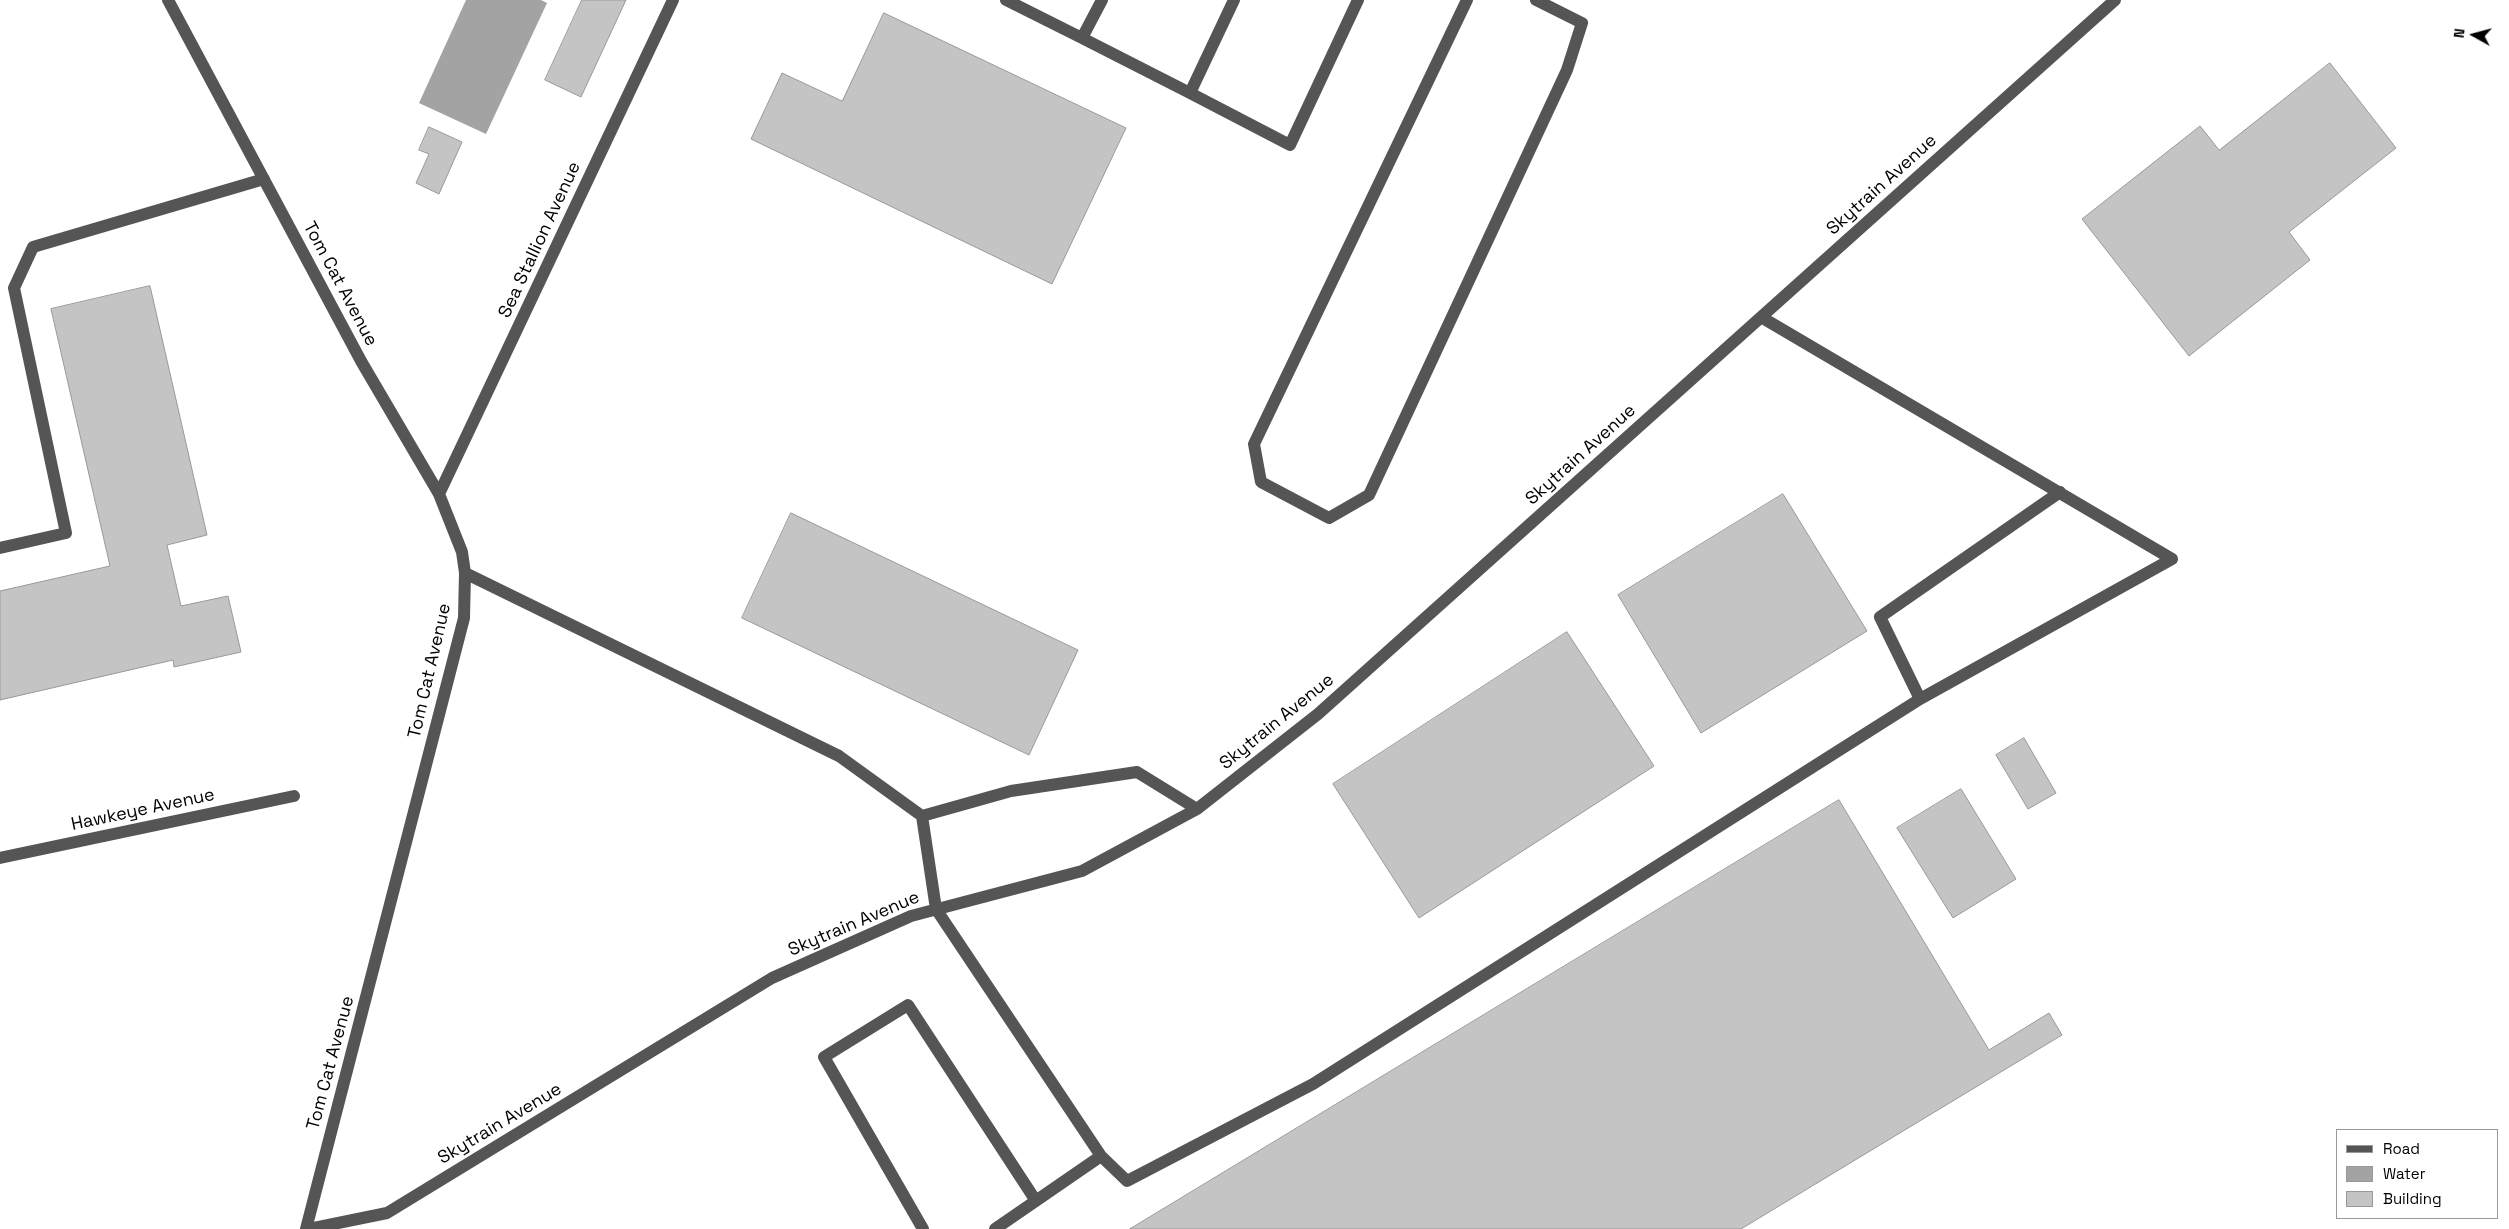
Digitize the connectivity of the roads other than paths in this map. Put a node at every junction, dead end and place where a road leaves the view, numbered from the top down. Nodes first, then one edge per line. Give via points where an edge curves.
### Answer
1 (168, 0) edge
2 (673, 0) edge
3 (1006, 0) edge
4 (1102, 0) edge
5 (1234, 0) edge
6 (1358, 0) edge
7 (1468, 0) edge
8 (1536, 0) edge
9 (2115, 0) edge
10 (1082, 38) junction
11 (1190, 93) junction
12 (264, 180) junction
13 (1761, 317) junction
14 (2060, 492) junction
15 (439, 494) junction
16 (0, 548) edge
17 (465, 574) junction
18 (1920, 699) junction
19 (294, 796) dead end
20 (1197, 809) junction
21 (922, 816) junction
22 (0, 858) edge
23 (936, 910) junction
24 (1101, 1156) junction
25 (1036, 1201) junction
26 (308, 1229) edge
27 (923, 1229) edge
28 (995, 1229) edge

1 - 12 street, Tom Cat Avenue
2 - 15 street, Sea Stallion Avenue
3 - 10 street
4 - 10 street
5 - 11 street
6 - 11 street via 1290,145
7 - 8 street via 1254,444 1261,482 1329,518 1369,495 1567,70 1582,23
9 - 13 street, Skytrain Avenue
10 - 11 street
12 - 15 street, Tom Cat Avenue via 361,361
12 - 16 street via 33,247 14,288 66,533
13 - 14 street
13 - 20 street, Skytrain Avenue via 1318,714
14 - 18 street via 1880,617
14 - 18 street via 2172,559
15 - 17 street, Tom Cat Avenue via 453,526
17 - 21 street via 839,756
17 - 26 street, Tom Cat Avenue via 464,618
18 - 24 street via 1314,1084 1127,1181
19 - 22 street, Hawkeye Avenue
20 - 21 street via 1137,772 1011,791
20 - 23 street, Skytrain Avenue via 1082,871
21 - 23 street
23 - 24 street
23 - 26 street, Skytrain Avenue via 910,916 772,978 387,1213
24 - 25 street
25 - 27 street via 908,1005 824,1057
25 - 28 street

